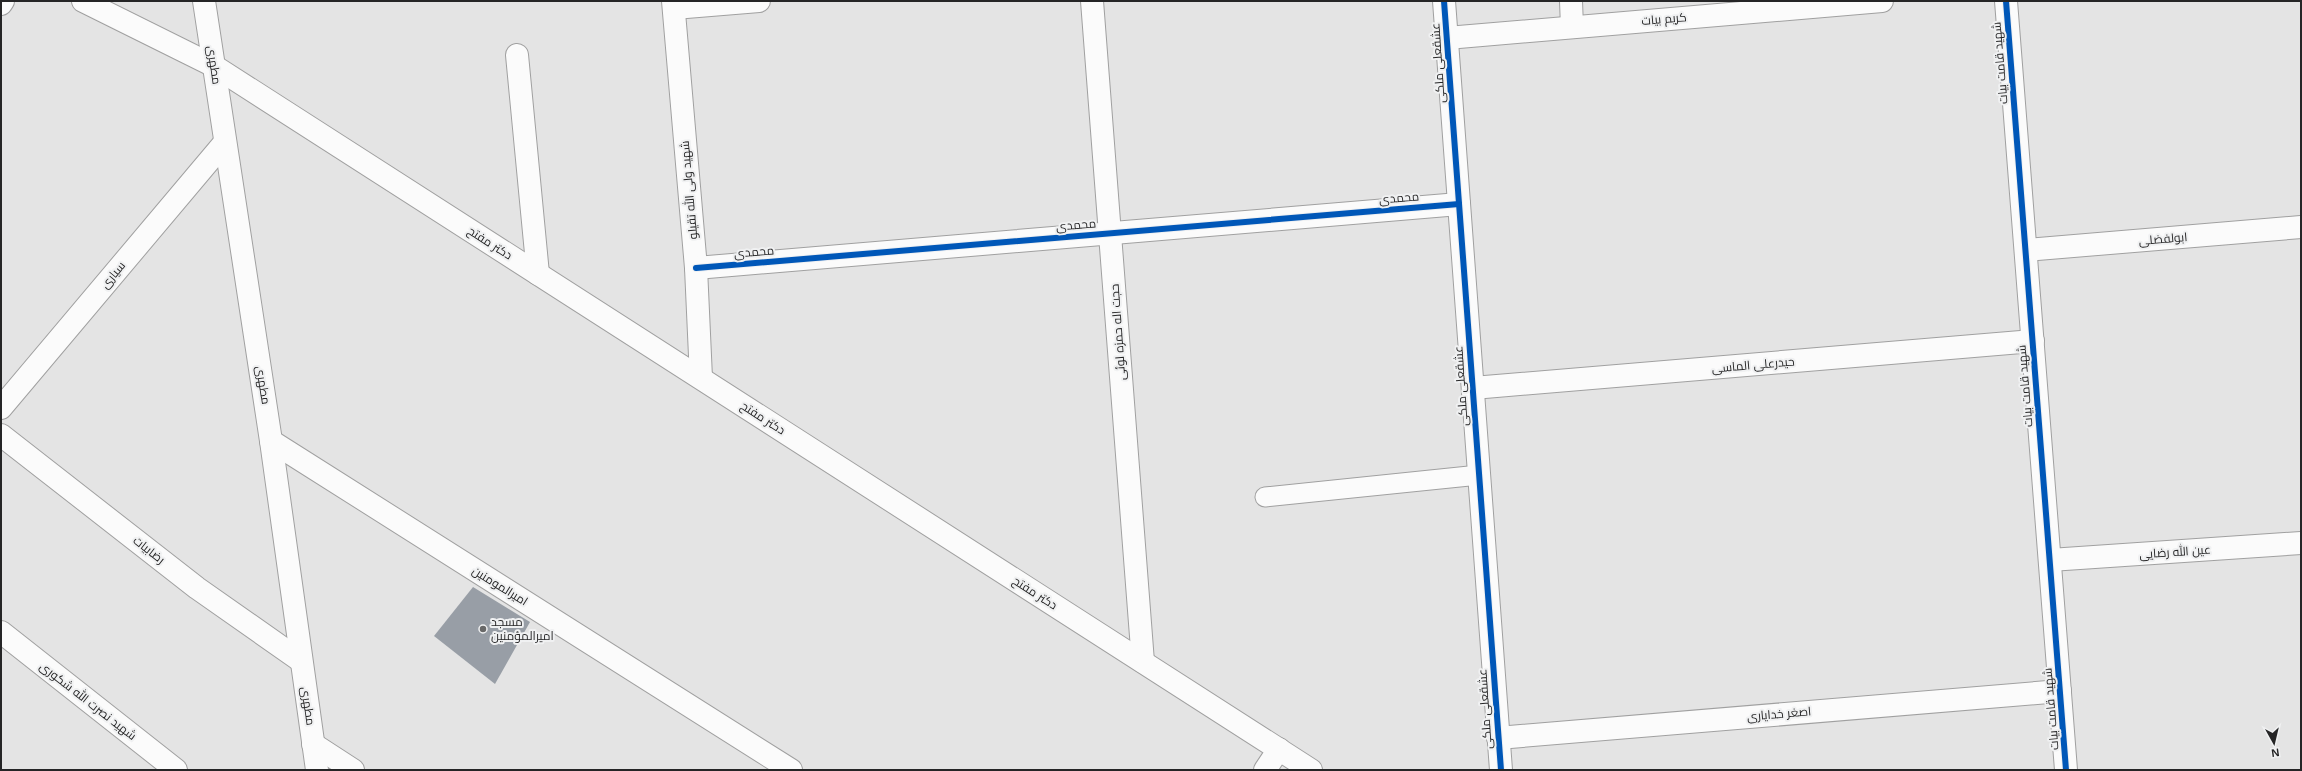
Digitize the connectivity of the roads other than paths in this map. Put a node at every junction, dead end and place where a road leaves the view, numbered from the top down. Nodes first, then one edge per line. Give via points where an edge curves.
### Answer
1 (4, 1) edge
2 (83, 1) edge
3 (204, 1) edge
4 (759, 1) edge
5 (1092, 1) edge
6 (1444, 1) edge
7 (1570, 1) edge
8 (1882, 1) edge
9 (2006, 1) edge
10 (1826, 3) edge
11 (1, 4) edge
12 (674, 5) edge
13 (1726, 8) edge
14 (1671, 10) edge
15 (1572, 27) junction
16 (1447, 38) junction
17 (516, 55) dead end
18 (214, 66) junction
19 (225, 142) junction
20 (1459, 204) junction
21 (2301, 227) edge
22 (1110, 233) junction
23 (2026, 250) junction
24 (696, 268) junction
25 (538, 274) junction
26 (2032, 341) junction
27 (702, 378) junction
28 (1472, 388) junction
29 (1, 408) edge
30 (1, 434) edge
31 (271, 441) junction
32 (1479, 475) junction
33 (1265, 498) dead end
34 (2301, 543) edge
35 (2050, 560) junction
36 (1, 632) edge
37 (301, 661) junction
38 (1143, 662) junction
39 (2060, 691) junction
40 (1498, 738) junction
41 (313, 744) junction
42 (1279, 749) junction
43 (176, 770) edge
44 (317, 770) edge
45 (353, 770) edge
46 (790, 770) edge
47 (1265, 770) edge
48 (1311, 770) edge
49 (1501, 770) edge
50 (2066, 770) edge

1 - 11 street
2 - 18 street, دکتر مفتح
3 - 18 street, مطهری
4 - 12 street
5 - 22 street, حجت اله حمزه لوئی
6 - 16 street, عشقعلی ملکی
7 - 15 street
8 - 10 street, کریم بیات
9 - 23 street, شهید قامت بیات
10 - 13 street, کریم بیات
12 - 24 street, شهید ولی الله تقیلو
13 - 14 street, کریم بیات
14 - 15 street, کریم بیات
15 - 16 street, کریم بیات
16 - 20 street, عشقعلی ملکی
17 - 25 street
18 - 19 street, مطهری
18 - 25 street, دکتر مفتح
19 - 29 street, سیاری
19 - 31 street, مطهری
20 - 22 street, محمدی
20 - 28 street, عشقعلی ملکی
21 - 23 street, ابولفضلی
22 - 24 street, محمدی
22 - 38 street, حجت اله حمزه لوئی
23 - 26 street, شهید قامت بیات
24 - 27 street, شهید ولی الله تقیلو
25 - 27 street, دکتر مفتح
26 - 28 street, حیدرعلی الماسی
26 - 35 street, شهید قامت بیات
27 - 38 street, دکتر مفتح
28 - 32 street, عشقعلی ملکی
30 - 37 street, رضابیات via 197,588
31 - 37 street, مطهری
31 - 46 street, امیرالمومنین
32 - 33 lane
32 - 40 street, عشقعلی ملکی
34 - 35 street, عین الله رضایی
35 - 39 street, شهید قامت بیات
36 - 43 street, شهید نصرت الله شکوری
37 - 41 street, مطهری
38 - 42 street, دکتر مفتح
39 - 40 street, اصغر خدایاری
39 - 50 street, شهید قامت بیات
40 - 49 street, عشقعلی ملکی
41 - 44 street, مطهری
41 - 45 street
42 - 47 street
42 - 48 street, دکتر مفتح

